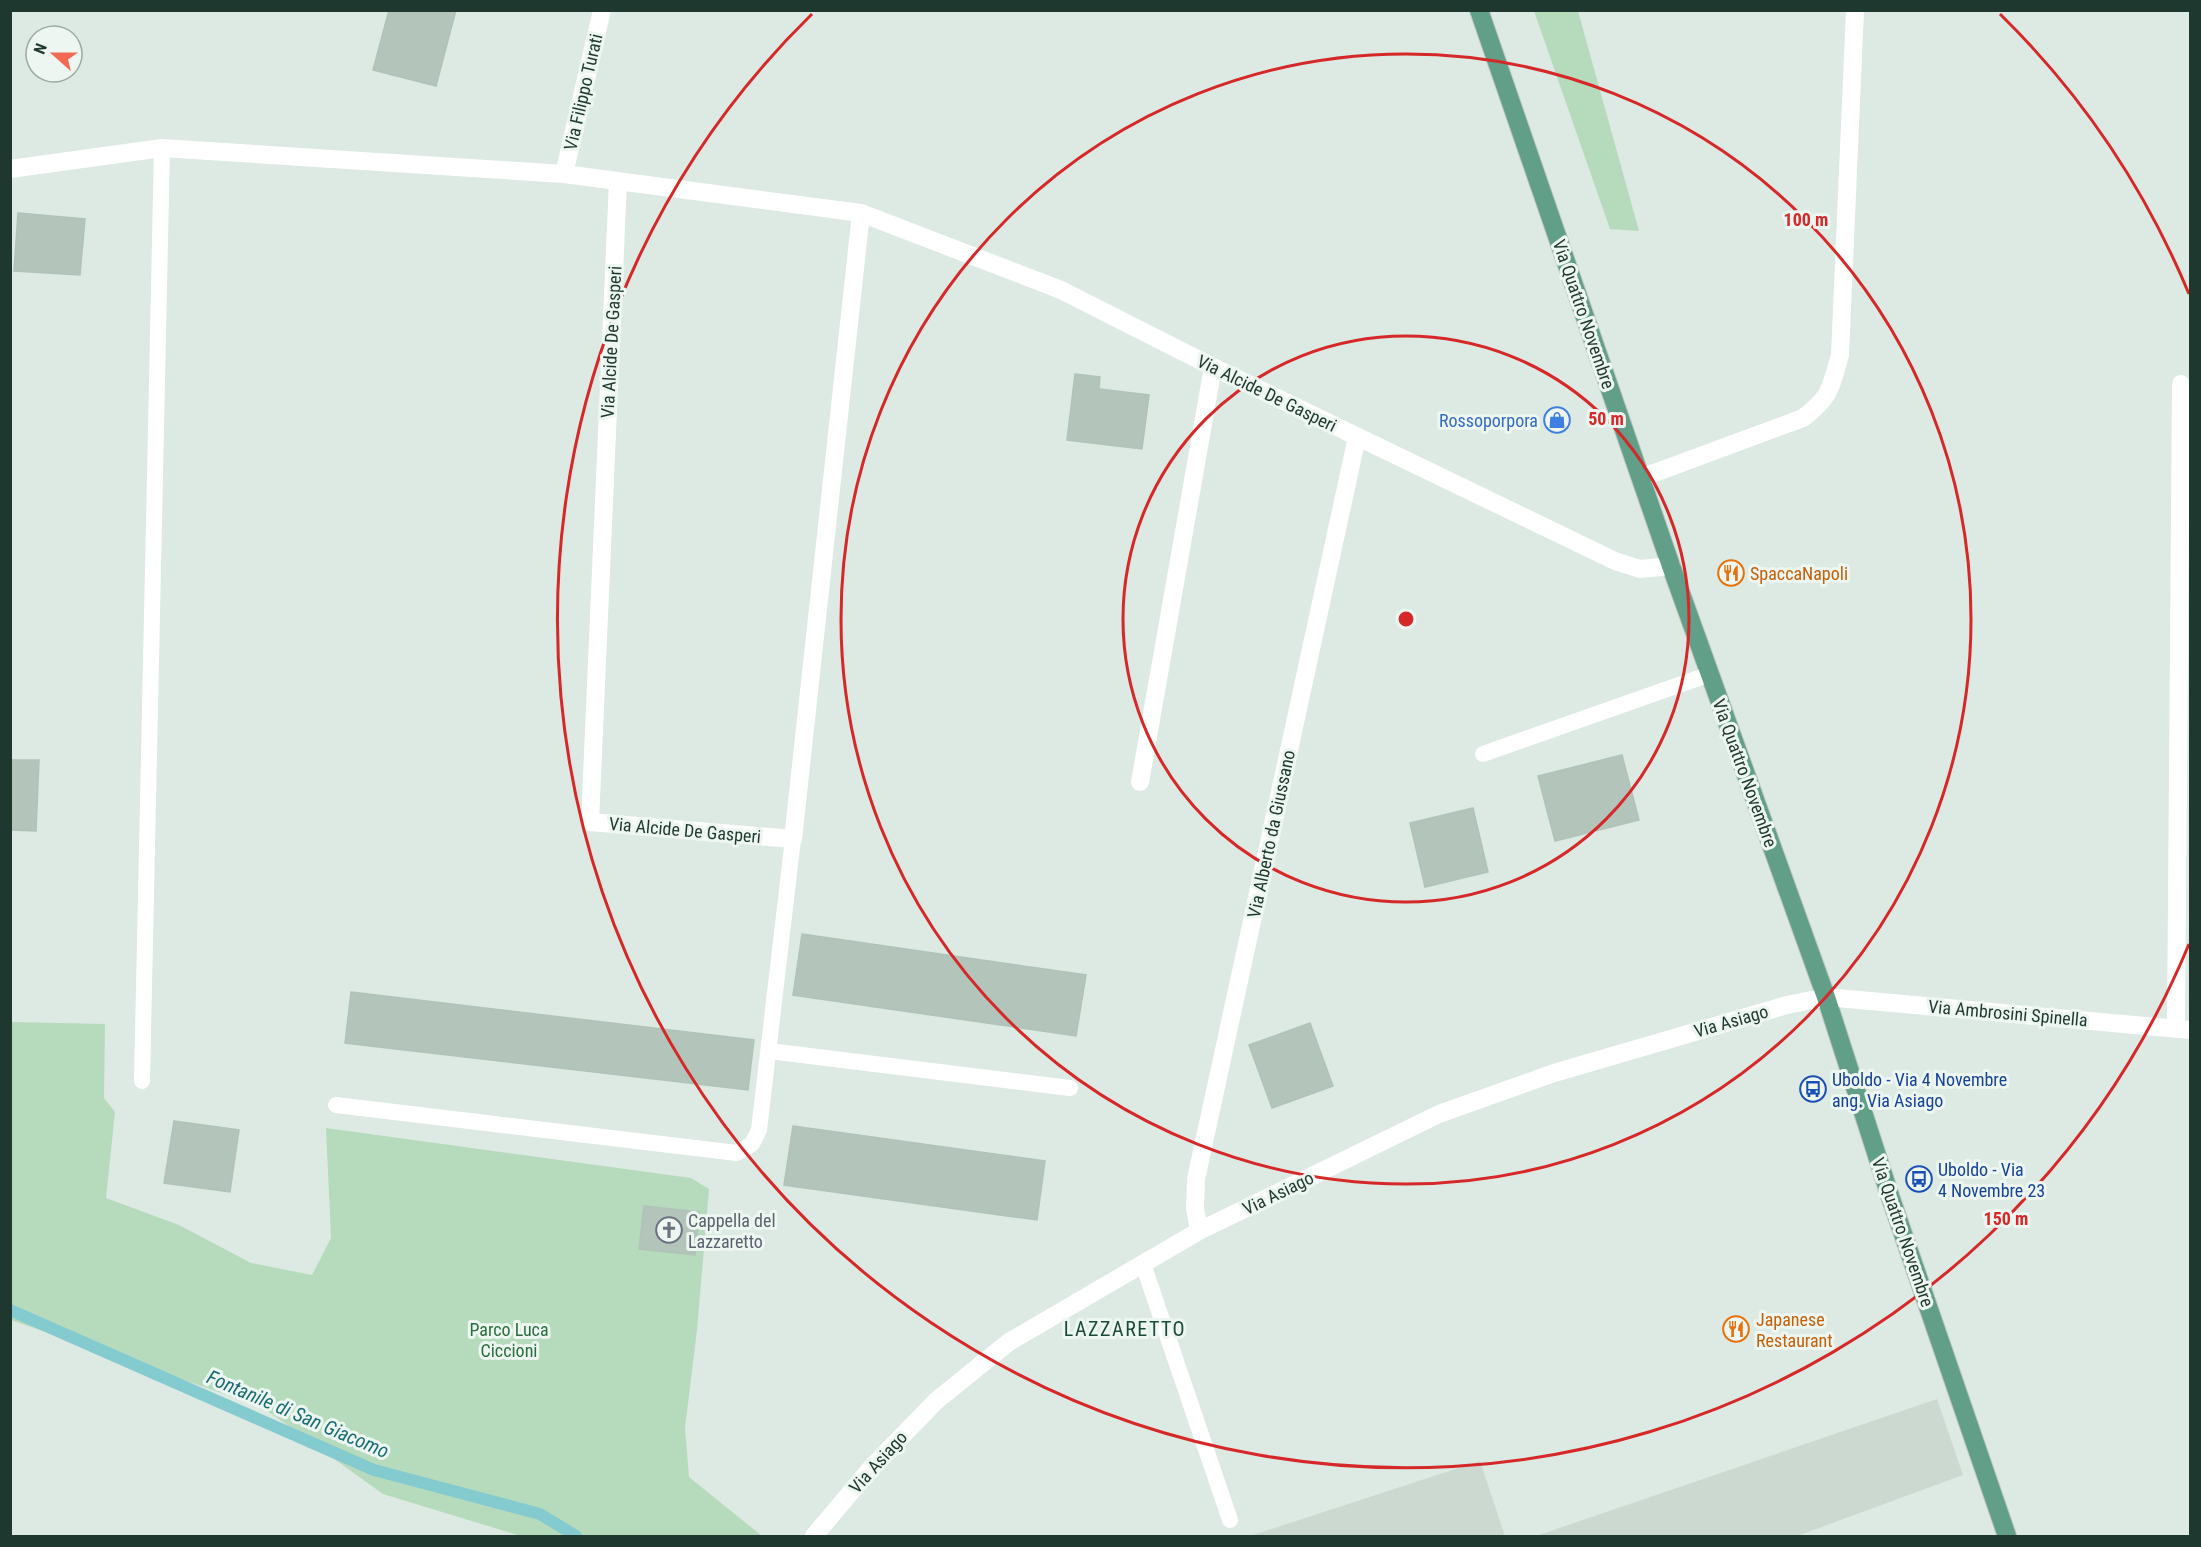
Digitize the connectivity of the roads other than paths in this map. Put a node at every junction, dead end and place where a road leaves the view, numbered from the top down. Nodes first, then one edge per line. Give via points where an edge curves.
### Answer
1 (602, 10) edge
2 (1479, 10) edge
3 (1855, 10) edge
4 (162, 148) junction
5 (10, 169) edge
6 (564, 174) junction
7 (618, 181) junction
8 (861, 213) junction
9 (1213, 367) junction
10 (2181, 384) dead end
11 (1357, 437) junction
12 (1641, 478) junction
13 (1671, 566) junction
14 (2185, 619) edge
15 (1710, 674) junction
16 (1483, 754) dead end
17 (1140, 782) dead end
18 (792, 839) junction
19 (1826, 997) junction
20 (2183, 1029) edge
21 (769, 1051) junction
22 (142, 1081) dead end
23 (1070, 1088) dead end
24 (336, 1105) dead end
25 (1199, 1231) junction
26 (1143, 1264) junction
27 (1230, 1520) dead end
28 (814, 1536) edge
29 (2007, 1536) edge

1 - 6 street, Via Filippo Turati
2 - 12 main road, Via Quattro Novembre
3 - 12 street via 1840,355 1830,389 1820,406 1803,418
4 - 5 street, Via Alcide De Gasperi
4 - 6 street, Via Alcide De Gasperi
4 - 22 lane
6 - 7 street, Via Alcide De Gasperi
7 - 8 street, Via Alcide De Gasperi
7 - 18 street, Via Alcide De Gasperi via 590,822
8 - 9 street, Via Alcide De Gasperi via 1061,290
8 - 18 street
9 - 11 street, Via Alcide De Gasperi
9 - 17 street
10 - 14 street
11 - 13 street, Via Alcide De Gasperi via 1615,561 1640,569
11 - 25 street, Via Alberto da Giussano via 1196,1179
12 - 13 main road, Via Quattro Novembre
13 - 15 main road, Via Quattro Novembre
14 - 20 street
15 - 16 lane
15 - 19 main road, Via Quattro Novembre
18 - 21 lane
19 - 20 street, Via Ambrosini Spinella
19 - 25 street, Via Asiago via 1554,1072 1439,1114
19 - 29 main road, Via Quattro Novembre
21 - 23 lane
21 - 24 lane via 759,1130 752,1143 737,1153
25 - 26 street, Via Asiago
26 - 27 lane
26 - 28 street, Via Asiago via 1009,1342 936,1401 872,1467

